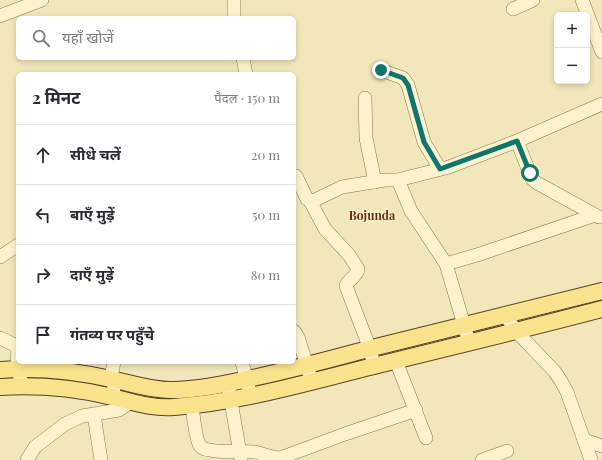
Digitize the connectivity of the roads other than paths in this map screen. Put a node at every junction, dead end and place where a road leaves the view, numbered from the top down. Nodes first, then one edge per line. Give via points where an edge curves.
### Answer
1 (42, 0) edge
2 (234, 0) edge
3 (532, 0) edge
4 (582, 0) edge
5 (513, 9) dead end
6 (0, 16) edge
7 (234, 16) edge
8 (602, 52) edge
9 (243, 60) edge
10 (381, 70) dead end
11 (246, 72) edge
12 (365, 98) dead end
13 (602, 104) edge
14 (517, 141) junction
15 (440, 169) junction
16 (296, 178) edge
17 (398, 180) junction
18 (375, 182) junction
19 (310, 201) junction
20 (598, 217) edge
21 (16, 246) edge
22 (0, 257) edge
23 (446, 264) junction
24 (602, 291) edge
25 (602, 309) edge
26 (506, 316) junction
27 (465, 325) junction
28 (516, 331) junction
29 (296, 334) edge
30 (0, 338) edge
31 (469, 342) junction
32 (16, 344) edge
33 (370, 349) junction
34 (396, 361) junction
35 (17, 364) edge
36 (114, 364) edge
37 (243, 364) edge
38 (308, 366) junction
39 (374, 366) junction
40 (17, 368) junction
41 (0, 370) edge
42 (112, 379) junction
43 (247, 379) junction
44 (312, 382) junction
45 (228, 384) junction
46 (23, 386) junction
47 (0, 387) edge
48 (251, 396) junction
49 (123, 400) junction
50 (231, 401) junction
51 (192, 406) junction
52 (416, 410) junction
53 (94, 415) junction
54 (426, 438) dead end
55 (584, 440) junction
56 (602, 446) edge
57 (507, 451) dead end
58 (241, 456) edge
59 (27, 460) edge
60 (101, 460) edge
61 (482, 460) edge
62 (591, 460) edge

1 - 6 street
2 - 7 street
3 - 5 street
4 - 8 street
9 - 11 street
10 - 15 street via 403,78 408,85 424,142
12 - 18 street via 366,138
13 - 14 street
14 - 15 street
14 - 20 street via 532,179
15 - 17 street
16 - 19 street
17 - 18 street
17 - 23 street via 411,210
18 - 19 street via 342,187
19 - 33 street via 325,229 358,270 346,286
20 - 23 street
21 - 22 street
23 - 27 street
24 - 26 main road
25 - 28 main road
26 - 27 main road
26 - 28 street
27 - 31 street
27 - 33 main road
28 - 31 main road
28 - 55 street via 561,381
29 - 38 street
30 - 32 street
31 - 34 main road
33 - 38 main road
33 - 39 street
34 - 39 main road
34 - 52 street
35 - 40 street
36 - 42 street
37 - 43 street
38 - 43 main road
38 - 44 street
39 - 44 main road
40 - 41 main road
40 - 42 main road
40 - 46 street
42 - 45 main road via 133,386 166,390
42 - 49 street
43 - 45 main road
43 - 48 street
44 - 48 main road
45 - 50 street
46 - 47 main road
46 - 49 main road via 82,391
48 - 50 main road
49 - 51 main road via 153,407
49 - 53 street via 119,410
50 - 51 main road
50 - 58 street
51 - 58 street via 202,448
52 - 54 street
52 - 58 street via 280,458 256,452
53 - 59 street via 82,416 65,424 36,447
53 - 60 street
55 - 56 street
55 - 62 street
57 - 61 street

